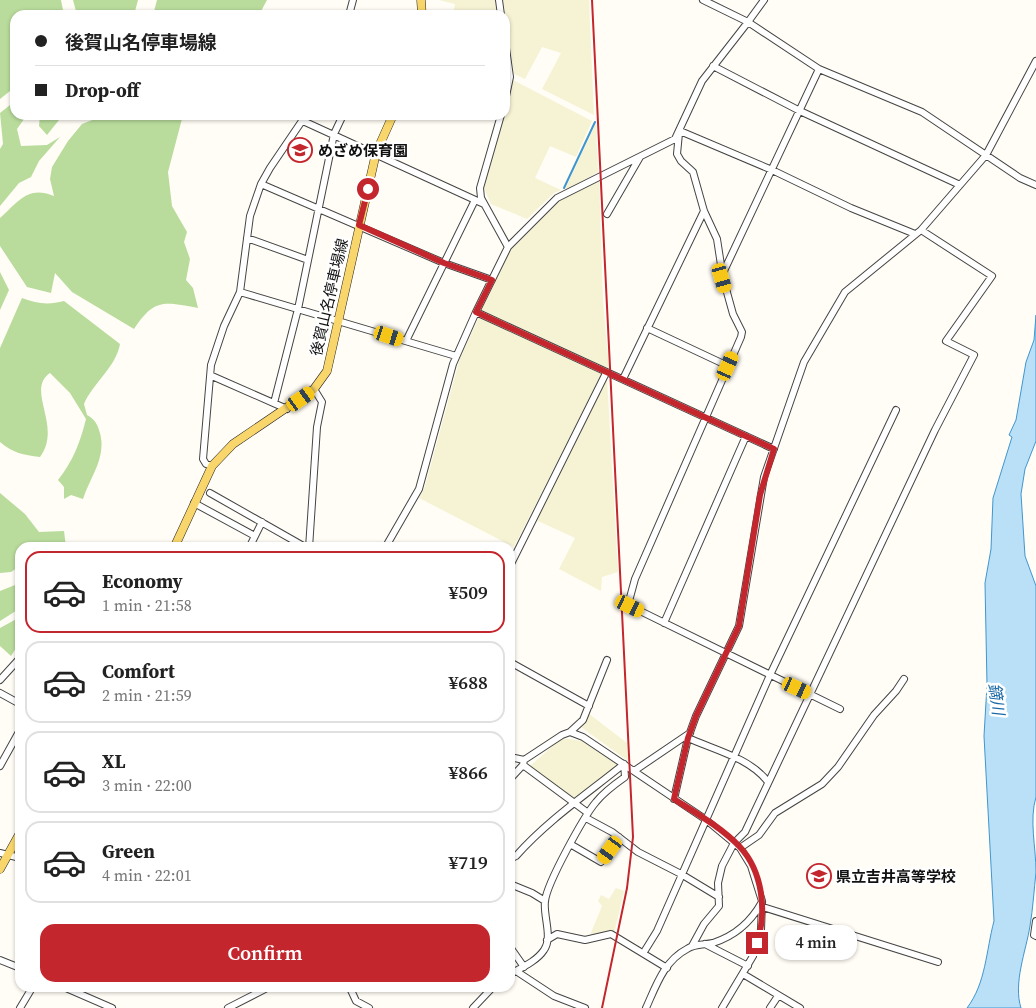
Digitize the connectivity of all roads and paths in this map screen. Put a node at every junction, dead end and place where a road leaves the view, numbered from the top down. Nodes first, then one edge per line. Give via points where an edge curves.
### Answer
1 (703, 0) edge
2 (764, 0) edge
3 (748, 22) junction
4 (1036, 61) edge
5 (713, 66) junction
6 (819, 69) junction
7 (800, 111) junction
8 (303, 120) edge
9 (308, 120) edge
10 (341, 120) edge
11 (391, 120) edge
12 (500, 120) edge
13 (680, 132) junction
14 (334, 134) junction
15 (376, 153) junction
16 (986, 155) junction
17 (640, 157) junction
18 (772, 170) junction
19 (261, 184) junction
20 (960, 185) junction
21 (1036, 185) edge
22 (475, 200) junction
23 (484, 204) junction
24 (318, 208) junction
25 (704, 211) junction
26 (607, 214) dead end
27 (359, 225) junction
28 (918, 232) junction
29 (247, 238) junction
30 (508, 247) junction
31 (308, 260) junction
32 (444, 263) junction
33 (722, 274) junction
34 (492, 280) junction
35 (240, 292) junction
36 (298, 309) junction
37 (476, 312) junction
38 (339, 320) junction
39 (647, 328) junction
40 (406, 341) junction
41 (456, 356) junction
42 (728, 366) junction
43 (606, 373) junction
44 (212, 376) junction
45 (623, 380) junction
46 (314, 389) junction
47 (274, 403) junction
48 (287, 409) junction
49 (896, 410) dead end
50 (705, 418) junction
51 (746, 436) junction
52 (774, 449) junction
53 (212, 466) junction
54 (210, 493) dead end
55 (194, 503) junction
56 (262, 522) junction
57 (255, 536) junction
58 (293, 540) joint
59 (177, 542) edge
60 (252, 542) edge
61 (297, 542) edge
62 (308, 542) edge
63 (388, 542) edge
64 (515, 556) edge
65 (664, 623) junction
66 (727, 654) junction
67 (608, 660) dead end
68 (15, 664) edge
69 (515, 665) edge
70 (770, 675) junction
71 (904, 679) dead end
72 (0, 680) edge
73 (0, 693) edge
74 (810, 694) junction
75 (15, 701) edge
76 (589, 706) junction
77 (840, 709) dead end
78 (570, 732) junction
79 (689, 736) junction
80 (15, 739) edge
81 (734, 757) junction
82 (515, 760) edge
83 (523, 763) junction
84 (624, 764) junction
85 (0, 766) edge
86 (634, 771) junction
87 (515, 773) edge
88 (768, 782) junction
89 (674, 799) junction
90 (576, 804) junction
91 (587, 816) junction
92 (705, 819) junction
93 (619, 837) junction
94 (15, 840) edge
95 (734, 843) junction
96 (570, 844) junction
97 (740, 848) junction
98 (4, 854) edge
99 (515, 856) edge
100 (0, 869) edge
101 (681, 874) junction
102 (515, 887) edge
103 (718, 897) junction
104 (545, 902) junction
105 (763, 904) junction
106 (1036, 921) edge
107 (1036, 936) edge
108 (547, 940) junction
109 (705, 944) junction
110 (692, 946) junction
111 (644, 952) junction
112 (515, 954) edge
113 (0, 960) edge
114 (938, 962) dead end
115 (15, 966) edge
116 (748, 966) junction
117 (524, 967) junction
118 (667, 968) junction
119 (515, 972) edge
120 (515, 974) edge
121 (743, 974) junction
122 (30, 992) edge
123 (75, 992) edge
124 (259, 992) edge
125 (352, 992) edge
126 (488, 992) edge
127 (778, 996) junction
128 (356, 1001) junction
129 (791, 1006) edge
130 (20, 1008) edge
131 (112, 1008) edge
132 (228, 1008) edge
133 (352, 1008) edge
134 (369, 1008) edge
135 (473, 1008) edge
136 (585, 1008) edge
137 (646, 1008) edge
138 (722, 1008) edge
139 (770, 1008) edge
140 (800, 1008) edge

1 - 3 street
2 - 3 street
3 - 5 street
3 - 6 street
4 - 16 street
5 - 7 street
5 - 13 street via 702,82
6 - 7 street
6 - 16 street via 922,112
7 - 18 street
7 - 20 street
8 - 19 street
9 - 14 street
10 - 14 street
11 - 15 main road, 後賀山名停車場線
12 - 23 street via 480,188
13 - 17 street via 670,142
13 - 18 street
13 - 25 street via 677,154 693,172
14 - 15 street
14 - 24 street
15 - 22 street
15 - 27 main road, 後賀山名停車場線
16 - 20 street
16 - 21 street
17 - 26 street
17 - 30 street via 550,202
18 - 28 street via 851,208
18 - 33 street
19 - 24 street
19 - 29 street via 250,216
20 - 28 street
22 - 23 street
22 - 32 street
23 - 30 street
24 - 27 street
24 - 31 street
25 - 33 street via 717,239
25 - 39 street
27 - 32 street
27 - 38 main road, 後賀山名停車場線
28 - 52 street via 841,299 804,362
28 - 74 street via 992,276 946,341 974,355
29 - 31 street
29 - 35 street
30 - 34 street
31 - 36 street
32 - 34 street
32 - 40 street
33 - 42 street via 733,314 742,332
34 - 37 street
35 - 36 street
35 - 44 street via 213,358
36 - 38 street
36 - 47 street
37 - 41 street
37 - 43 street
38 - 40 street
38 - 46 main road, 後賀山名停車場線 via 327,371
39 - 42 street
39 - 45 street
40 - 41 street
41 - 63 street via 419,489
42 - 50 street
43 - 45 street
43 - 64 street
44 - 47 street
44 - 53 street via 203,459
45 - 50 street
46 - 48 main road, 後賀山名停車場線
46 - 62 street via 322,402 317,427
47 - 48 street
48 - 53 main road, 後賀山名停車場線 via 233,444
49 - 70 street
50 - 51 street
50 - 65 street via 628,601 630,606
51 - 52 street
51 - 65 street
52 - 66 street via 760,495 741,619
53 - 55 main road, 後賀山名停車場線
54 - 56 street
55 - 57 street
55 - 59 main road, 後賀山名停車場線
56 - 57 street
56 - 58 street
57 - 60 street
58 - 61 street
65 - 66 street
66 - 70 street
66 - 79 street
67 - 76 street
68 - 72 street
69 - 76 street
70 - 74 street
70 - 81 street
71 - 97 street via 822,784 775,813 759,835
73 - 75 street
74 - 77 street
74 - 88 street
76 - 78 street via 583,720
78 - 83 street
78 - 84 street
79 - 81 street
79 - 86 street
79 - 89 street
80 - 85 street
81 - 88 street
81 - 92 street
82 - 83 street
83 - 87 street
83 - 90 street
84 - 86 street
84 - 90 street
84 - 91 street via 625,777 596,802
86 - 89 street
88 - 95 street via 745,832
89 - 92 street
90 - 91 street
90 - 99 street via 552,819
91 - 93 street
91 - 96 street
92 - 95 street
92 - 101 street
93 - 96 street via 600,862
93 - 101 street via 638,852
94 - 98 main road
95 - 97 street
95 - 103 street via 722,866
96 - 104 street
97 - 105 street via 757,878
98 - 100 main road
101 - 103 street
101 - 111 street via 657,931
102 - 104 street
103 - 110 street via 719,906
104 - 108 street
105 - 109 street via 739,930
105 - 114 street
105 - 116 street via 761,930
106 - 107 street
108 - 111 street via 557,934 585,940 611,934
108 - 117 street via 541,954
109 - 110 street
109 - 116 street
110 - 118 street
111 - 118 street
112 - 117 street
113 - 115 street
116 - 121 street
117 - 119 street
118 - 137 street via 656,983
120 - 136 street via 554,996
121 - 127 street
121 - 138 street
122 - 130 street
123 - 131 street
124 - 132 street
125 - 128 street
126 - 135 street
127 - 129 street
127 - 139 street
128 - 133 street
128 - 134 street
129 - 140 street

